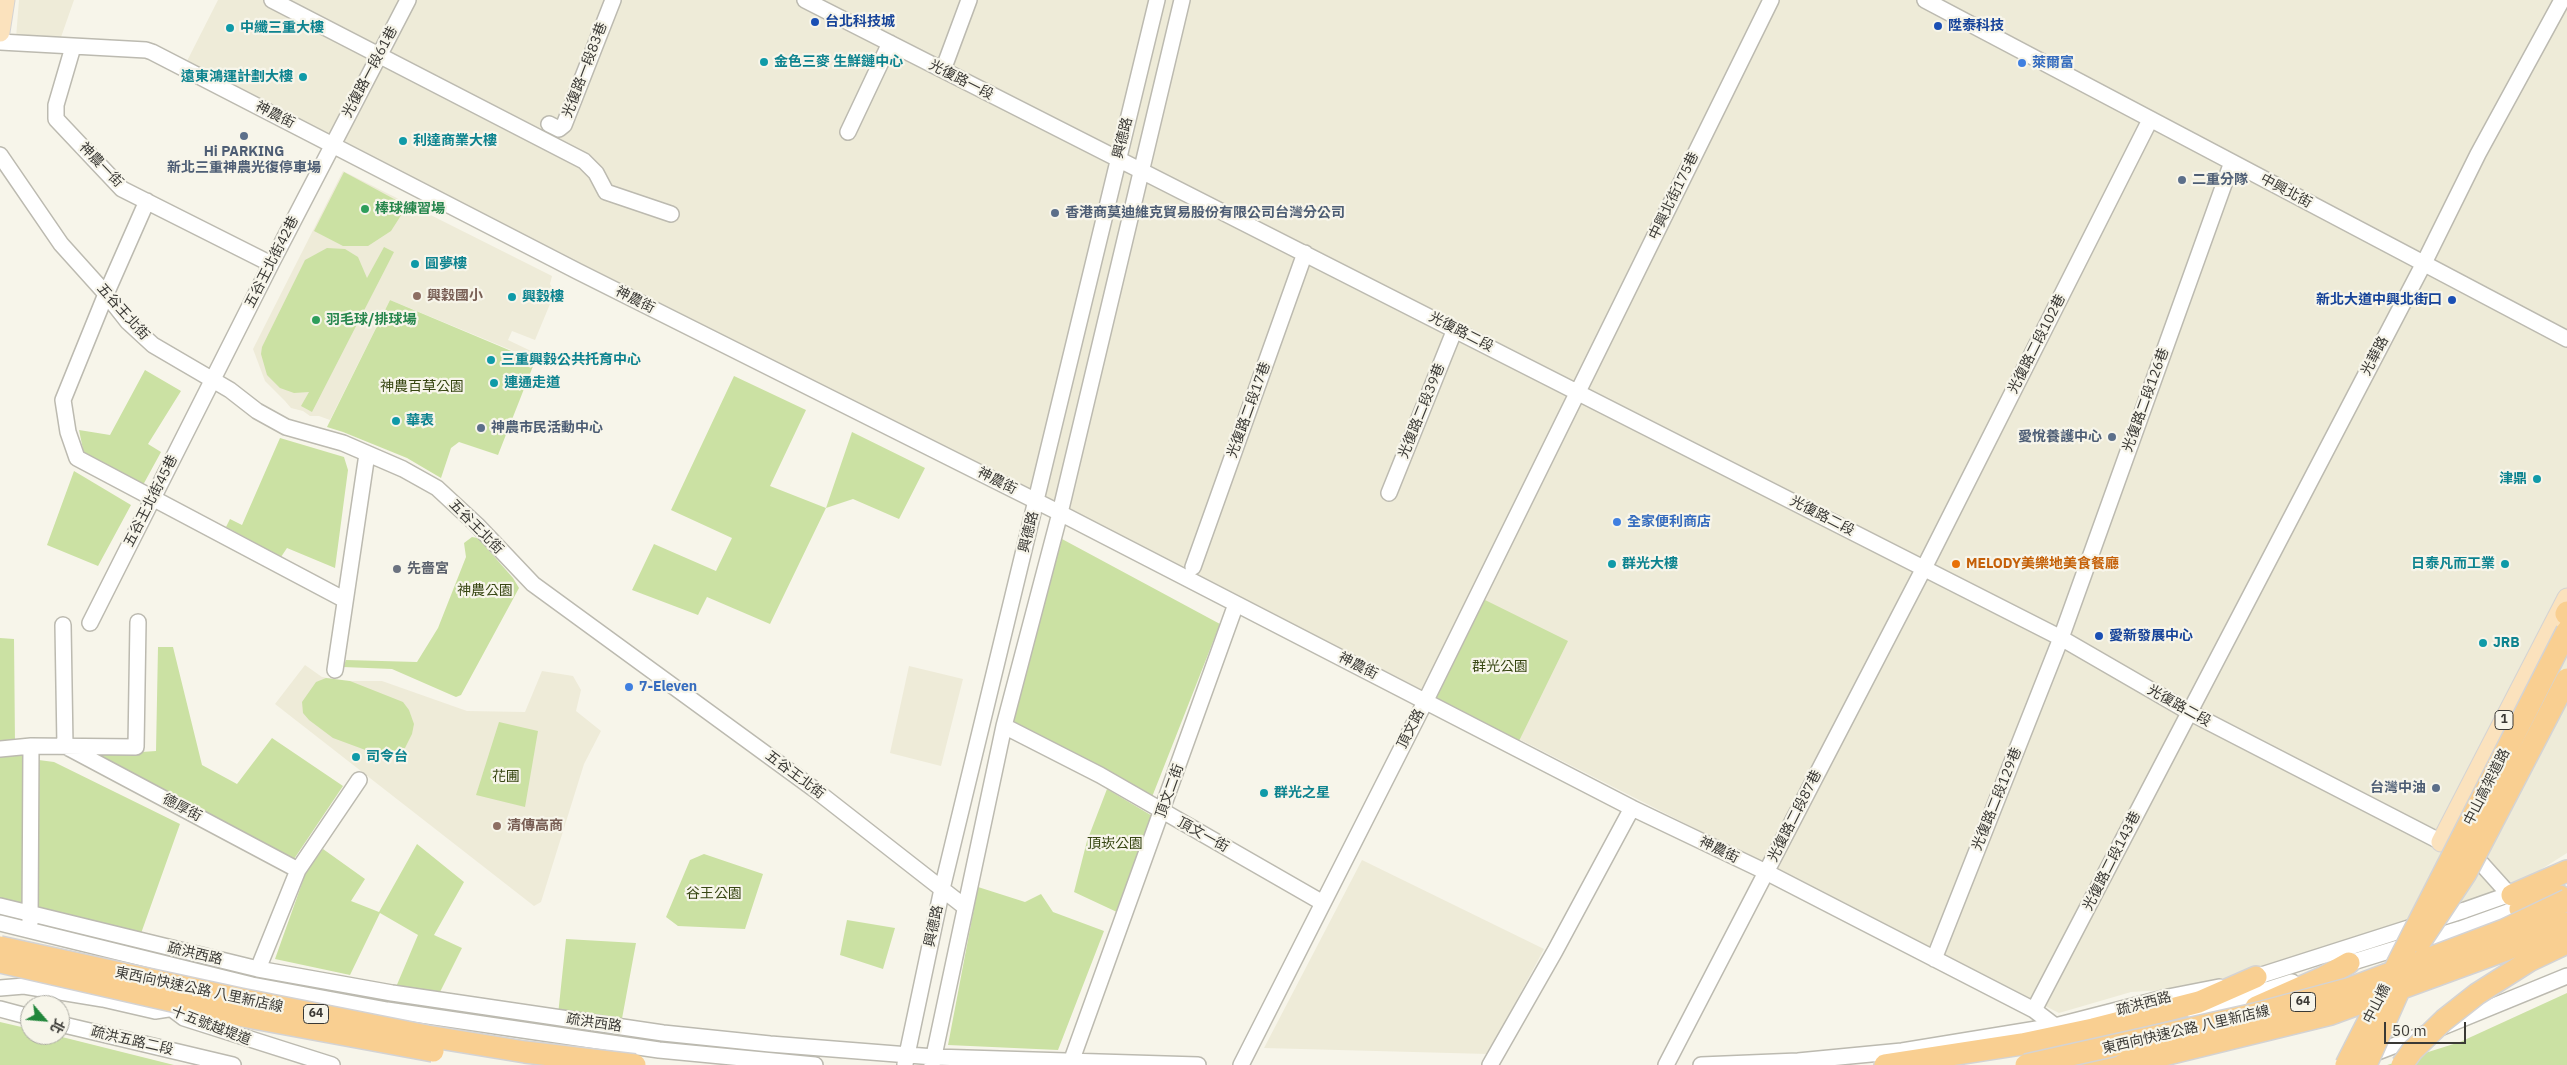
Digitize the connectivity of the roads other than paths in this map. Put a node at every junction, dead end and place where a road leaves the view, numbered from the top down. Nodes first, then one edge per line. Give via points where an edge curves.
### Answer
1 (5, 0) edge
2 (272, 0) edge
3 (408, 0) edge
4 (613, 0) edge
5 (805, 0) edge
6 (969, 0) edge
7 (1156, 0) edge
8 (1182, 0) edge
9 (1771, 0) edge
10 (1925, 0) edge
11 (2562, 0) edge
12 (0, 32) edge
13 (0, 42) edge
14 (890, 43) junction
15 (73, 47) junction
16 (379, 55) junction
17 (943, 70) junction
18 (2150, 120) junction
19 (549, 124) dead end
20 (848, 132) dead end
21 (332, 144) junction
22 (0, 155) edge
23 (1117, 160) junction
24 (2232, 162) junction
25 (1141, 170) junction
26 (147, 201) junction
27 (671, 214) dead end
28 (1305, 253) junction
29 (2424, 263) junction
30 (271, 264) junction
31 (106, 294) junction
32 (1455, 329) junction
33 (2567, 339) edge
34 (212, 380) junction
35 (1578, 392) junction
36 (367, 454) junction
37 (1389, 493) dead end
38 (153, 498) junction
39 (1036, 501) junction
40 (1060, 513) junction
41 (1193, 567) dead end
42 (1924, 568) junction
43 (345, 600) junction
44 (1236, 604) junction
45 (2567, 614) edge
46 (138, 622) dead end
47 (90, 623) dead end
48 (63, 625) dead end
49 (2061, 638) junction
50 (2567, 658) edge
51 (335, 670) dead end
52 (2567, 679) edge
53 (2567, 693) edge
54 (1426, 700) junction
55 (2189, 712) junction
56 (1004, 726) junction
57 (31, 746) junction
58 (65, 746) junction
59 (0, 749) edge
60 (359, 780) dead end
61 (1632, 808) junction
62 (1163, 812) junction
63 (2441, 842) junction
64 (2480, 862) junction
65 (2567, 862) edge
66 (298, 870) junction
67 (2567, 870) edge
68 (1766, 872) junction
69 (2567, 887) edge
70 (942, 889) junction
71 (2567, 894) edge
72 (2567, 900) edge
73 (2516, 902) junction
74 (1323, 903) junction
75 (0, 906) edge
76 (966, 907) junction
77 (30, 915) junction
78 (2567, 923) edge
79 (0, 924) edge
80 (0, 932) edge
81 (30, 932) junction
82 (2414, 943) junction
83 (2567, 943) edge
84 (0, 947) edge
85 (1934, 959) junction
86 (0, 962) edge
87 (2349, 963) junction
88 (258, 969) junction
89 (2567, 976) edge
90 (2256, 977) junction
91 (0, 988) edge
92 (392, 993) junction
93 (170, 1008) junction
94 (0, 1009) edge
95 (387, 1010) junction
96 (2034, 1010) junction
97 (20, 1014) edge
98 (70, 1026) edge
99 (2056, 1026) junction
100 (205, 1058) junction
101 (906, 1060) edge
102 (933, 1061) edge
103 (1071, 1062) junction
104 (220, 1065) edge
105 (234, 1065) edge
106 (332, 1065) edge
107 (520, 1065) edge
108 (635, 1065) edge
109 (815, 1065) edge
110 (1198, 1065) edge
111 (1241, 1065) edge
112 (1490, 1065) edge
113 (1666, 1065) edge
114 (1701, 1065) edge
115 (1885, 1065) edge
116 (1951, 1065) edge
117 (2026, 1065) edge
118 (2080, 1065) edge
119 (2123, 1065) edge
120 (2342, 1065) edge
121 (2346, 1065) edge
122 (2366, 1065) edge
123 (2402, 1065) edge

1 - 12 main road
2 - 16 street
3 - 16 street, 光復路一段61巷
4 - 19 street, 光復路一段83巷 via 564,125 559,129
5 - 14 street, 光復路一段
6 - 17 street
7 - 23 street, 興德路
8 - 25 street, 興德路
9 - 35 street, 中興北街175巷
10 - 18 street, 中興北街
11 - 29 street, 光華路 via 2478,154
13 - 15 street, 神農街
14 - 17 street, 光復路一段
14 - 20 street
15 - 21 street, 神農街 via 146,50
15 - 26 street, 神農一街 via 56,105 56,119 122,189
16 - 21 street, 光復路一段61巷
16 - 27 street via 584,161 596,173 606,192
17 - 23 street, 光復路一段
18 - 24 street, 中興北街
18 - 42 street, 光復路二段102巷
21 - 30 street, 五谷王北街42巷
21 - 39 street, 神農街
22 - 31 street, 五谷王北街 via 61,244
23 - 25 street, 光復路二段
23 - 39 street, 興德路
24 - 29 street, 中興北街
24 - 49 street, 光復路二段126巷
25 - 28 street, 光復路二段
25 - 40 street, 興德路
26 - 30 street, 神農一街
26 - 31 street
28 - 32 street, 光復路二段
28 - 41 street, 光復路二段17巷
29 - 33 street, 中興北街
29 - 55 street, 光華路
30 - 34 street, 五谷王北街42巷
31 - 34 street, 五谷王北街 via 147,340
31 - 38 street via 63,400 68,432 77,458
32 - 35 street, 光復路二段
32 - 37 street, 光復路二段39巷
34 - 36 street, 五谷王北街 via 286,427 334,440
34 - 38 street, 五谷王北街45巷
35 - 42 street, 光復路二段
35 - 54 street, 頂文路
36 - 43 street
36 - 70 street, 五谷王北街 via 404,469 437,488 533,584 801,779
38 - 43 street
38 - 47 street, 五谷王北街45巷
39 - 40 street, 神農街
39 - 70 street, 興德路
40 - 44 street, 神農街
40 - 56 street, 興德路
42 - 49 street, 光復路二段
42 - 68 street, 光復路二段87巷
43 - 51 street
44 - 54 street, 神農街
44 - 62 street, 頂文二街
45 - 63 main road, 1
45 - 82 highway, bridge via 2443,853
46 - 58 street via 136,747
48 - 58 street
49 - 55 street, 光復路二段
49 - 85 street, 光復路二段129巷
50 - 82 highway, 中山高架道路 / 1, bridge
52 - 82 highway, bridge via 2466,873
53 - 64 main road
54 - 61 street, 神農街
54 - 74 street, 頂文路
55 - 63 street, 光復路二段
55 - 96 street, 光復路二段143巷
56 - 62 street, 頂文一街
56 - 76 street, 興德路
57 - 58 street
57 - 59 street
57 - 77 street
58 - 66 street, 德厚街
60 - 66 street
61 - 68 street, 神農街
61 - 112 street
62 - 74 street, 頂文一街
62 - 103 street, 頂文二街
63 - 64 street, 光復路二段
64 - 73 street, 光復路二段
65 - 73 street, 疏洪西路
66 - 88 street
67 - 73 highway
68 - 85 street, 神農街
68 - 113 street, 光復路二段87巷
69 - 73 street, 疏洪西路
70 - 76 street, 五谷王北街
70 - 101 street, 興德路
71 - 73 highway
72 - 117 highway, 東西向快速公路 八里新店線 / 64, bridge via 2504,930 2348,989 2255,1014
73 - 87 street, 疏洪西路
73 - 90 street, 疏洪西路
74 - 111 street, 頂文路
75 - 77 street, 疏洪西路
76 - 102 street, 興德路
77 - 81 street
77 - 88 street, 疏洪西路
78 - 119 highway, 東西向快速公路 八里新店線 / 64, bridge via 2506,950 2331,1014
79 - 81 street, 疏洪西路
80 - 93 street via 26,950 140,981 152,988
81 - 95 street, 疏洪西路 via 252,985
82 - 121 highway, 中山橋 / 1, bridge
82 - 122 highway, 中山橋 / 1, bridge
83 - 123 highway, bridge via 2529,961 2477,994 2444,1020
84 - 108 highway, 東西向快速公路 八里新店線 / 64, bridge via 428,1036
85 - 96 street, 神農街
86 - 107 highway, 東西向快速公路 八里新店線 / 64, bridge via 212,1010
87 - 116 street, 疏洪西路 via 2197,1013 2008,1056
87 - 118 highway via 2324,977 2184,1037
88 - 92 street, 疏洪西路
89 - 120 street
90 - 99 street, 疏洪西路
90 - 115 highway via 2199,1002 2022,1044
91 - 93 street, 十五號越堤道 via 34,988 156,1011
92 - 95 street
92 - 101 street, 疏洪西路 via 663,1032
93 - 95 street via 196,1006 379,1038
93 - 106 street, 十五號越堤道 via 193,1021
94 - 97 street
95 - 109 street, 疏洪西路 via 659,1050
96 - 99 street, 神農街
98 - 100 street, 疏洪五路二段
99 - 114 street, 疏洪西路 via 1902,1051 1798,1062
100 - 104 street, 疏洪五路二段
100 - 105 street, 疏洪五路二段
101 - 102 street, 疏洪西路
102 - 103 street, 疏洪西路
103 - 110 street, 疏洪西路

